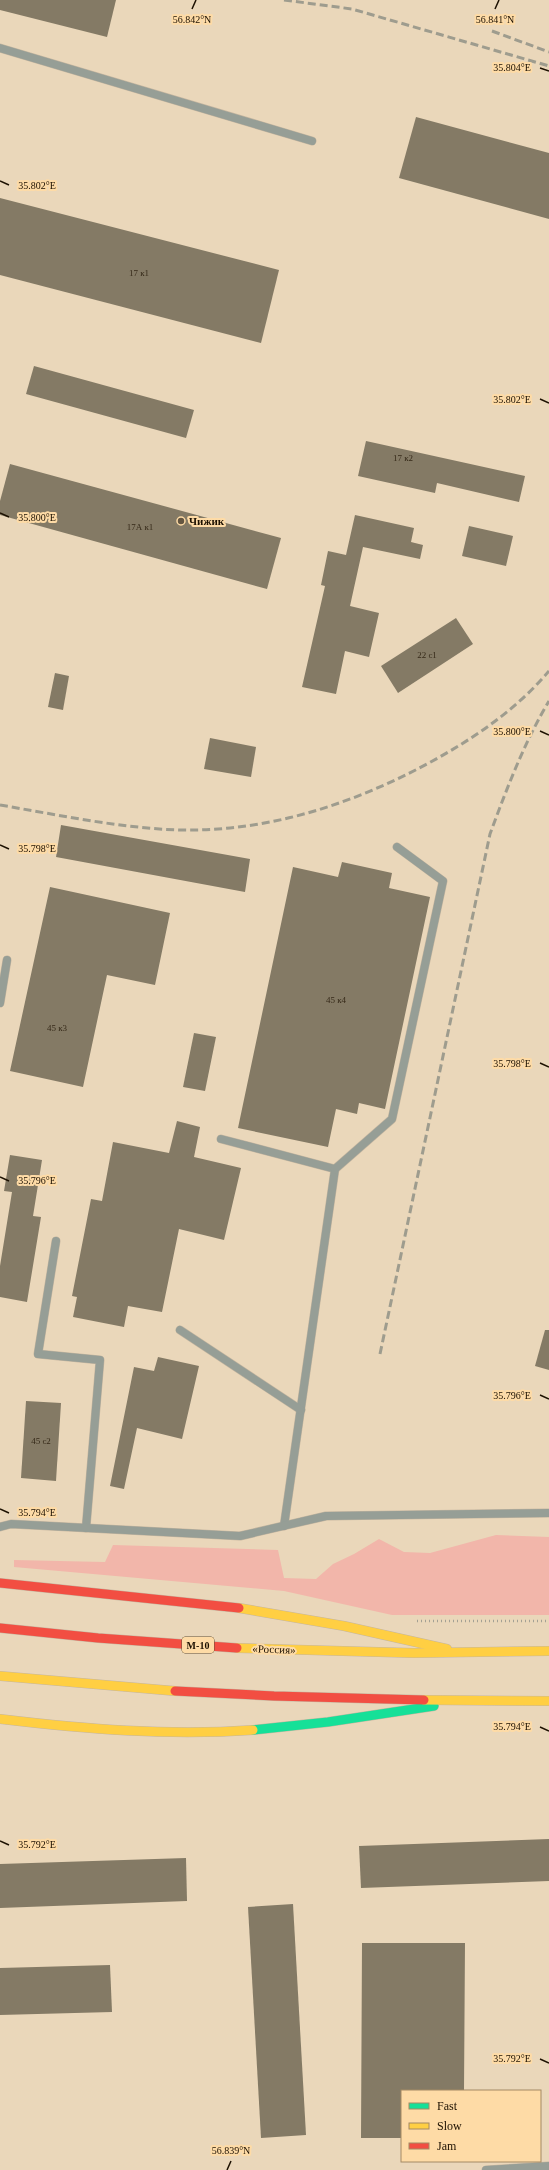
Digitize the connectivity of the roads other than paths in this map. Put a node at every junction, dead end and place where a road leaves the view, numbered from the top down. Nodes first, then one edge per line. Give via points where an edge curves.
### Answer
1 (0, 48) edge
2 (312, 140) dead end
3 (397, 847) dead end
4 (7, 960) dead end
5 (0, 1003) edge
6 (221, 1139) dead end
7 (335, 1169) junction
8 (56, 1241) dead end
9 (180, 1330) dead end
10 (301, 1410) junction
11 (549, 1513) edge
12 (284, 1526) junction
13 (0, 1527) edge
14 (86, 1528) junction
15 (0, 1582) edge
16 (0, 1628) edge
17 (549, 1651) edge
18 (463, 1652) junction
19 (0, 1676) edge
20 (462, 1700) junction
21 (549, 1701) edge
22 (0, 1719) edge
23 (549, 2166) edge
24 (486, 2170) edge

1 - 2 lane
3 - 7 lane via 443,880 392,1119
4 - 5 lane
6 - 7 lane
7 - 10 lane
8 - 14 lane via 38,1354 100,1360
9 - 10 lane
10 - 12 lane
11 - 12 lane via 326,1516
12 - 14 lane via 240,1536
13 - 14 lane via 11,1524
15 - 18 main road via 249,1609 344,1626
16 - 18 main road, «Россия» / М-10 via 230,1647 396,1653
17 - 18 main road, «Россия» / М-10
19 - 20 main road via 134,1689 303,1698
20 - 21 main road
20 - 22 main road via 365,1718 241,1732 143,1733
23 - 24 lane

